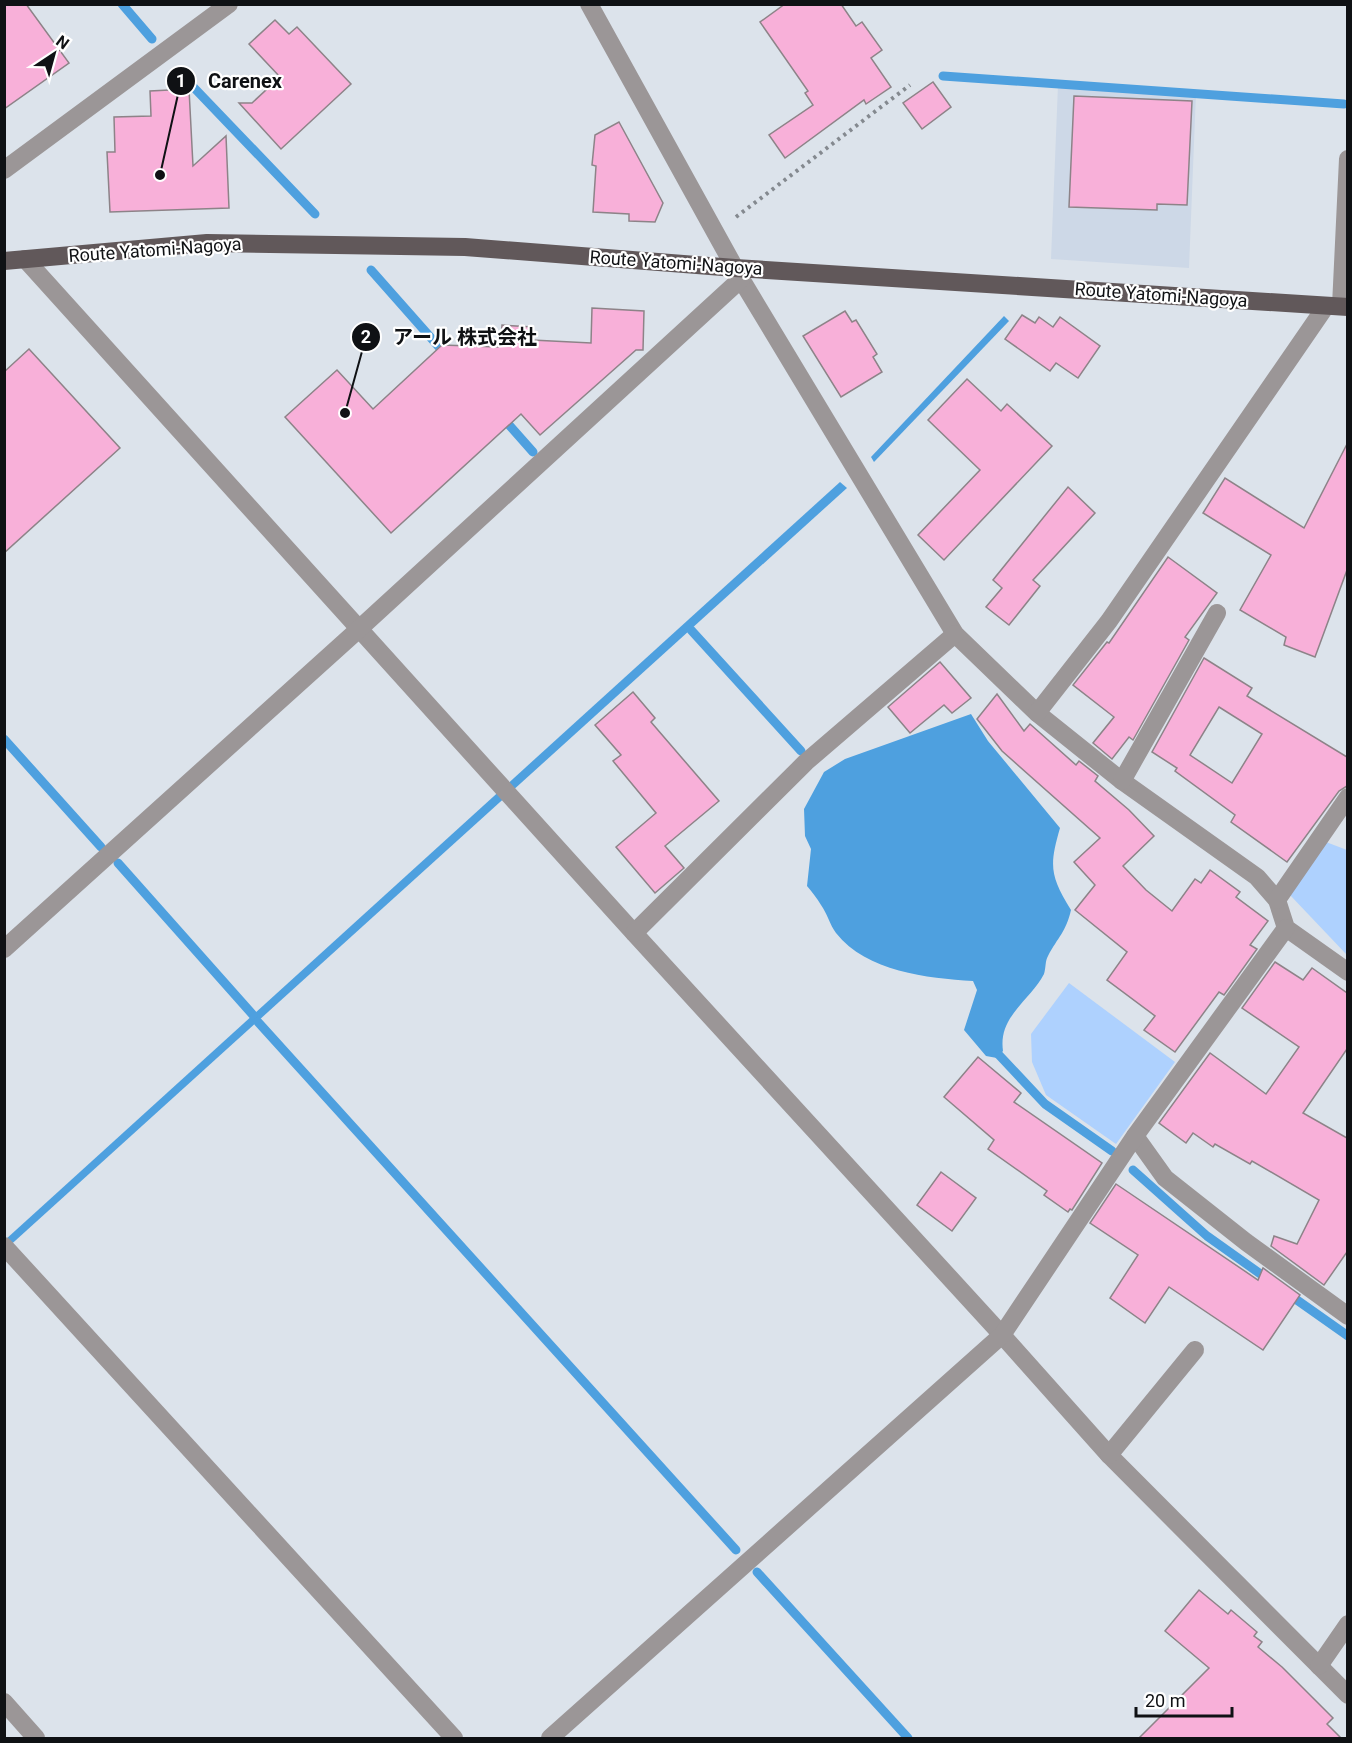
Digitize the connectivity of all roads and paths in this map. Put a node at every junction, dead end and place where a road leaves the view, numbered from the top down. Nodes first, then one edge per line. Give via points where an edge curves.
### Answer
1 (589, 4) edge
2 (223, 6) edge
3 (910, 85) dead end
4 (1347, 159) edge
5 (4, 170) edge
6 (716, 233) junction
7 (25, 259) junction
8 (4, 261) edge
9 (738, 274) junction
10 (1338, 306) edge
11 (1217, 613) dead end
12 (359, 629) junction
13 (955, 634) junction
14 (1037, 713) junction
15 (1122, 781) junction
16 (1347, 797) edge
17 (1277, 900) junction
18 (1286, 927) junction
19 (634, 933) junction
20 (4, 949) edge
21 (1347, 972) edge
22 (1135, 1136) junction
23 (8, 1251) edge
24 (1347, 1316) edge
25 (1002, 1335) junction
26 (1195, 1350) dead end
27 (1109, 1455) junction
28 (1347, 1624) edge
29 (1319, 1666) junction
30 (1347, 1695) edge
31 (4, 1702) edge
32 (36, 1738) edge
33 (454, 1738) edge
34 (550, 1738) edge

1 - 6 street
2 - 5 street
3 - 6 path
4 - 10 street
6 - 9 street
7 - 8 main road, Route Yatomi-Nagoya
7 - 9 main road, Route Yatomi-Nagoya via 207,243 465,247
7 - 12 street
9 - 10 main road, Route Yatomi-Nagoya
9 - 12 street
9 - 13 street
10 - 14 street via 1109,621
11 - 15 street
12 - 19 street
12 - 20 street
13 - 14 street
13 - 19 street via 806,762
14 - 15 street
15 - 17 street via 1257,878
16 - 17 street
17 - 18 street
18 - 21 street
18 - 22 street
19 - 25 street
22 - 24 street via 1166,1178
22 - 25 street
23 - 33 street
25 - 27 street
25 - 34 street
26 - 27 street
27 - 29 street
28 - 29 street
29 - 30 street
31 - 32 street

